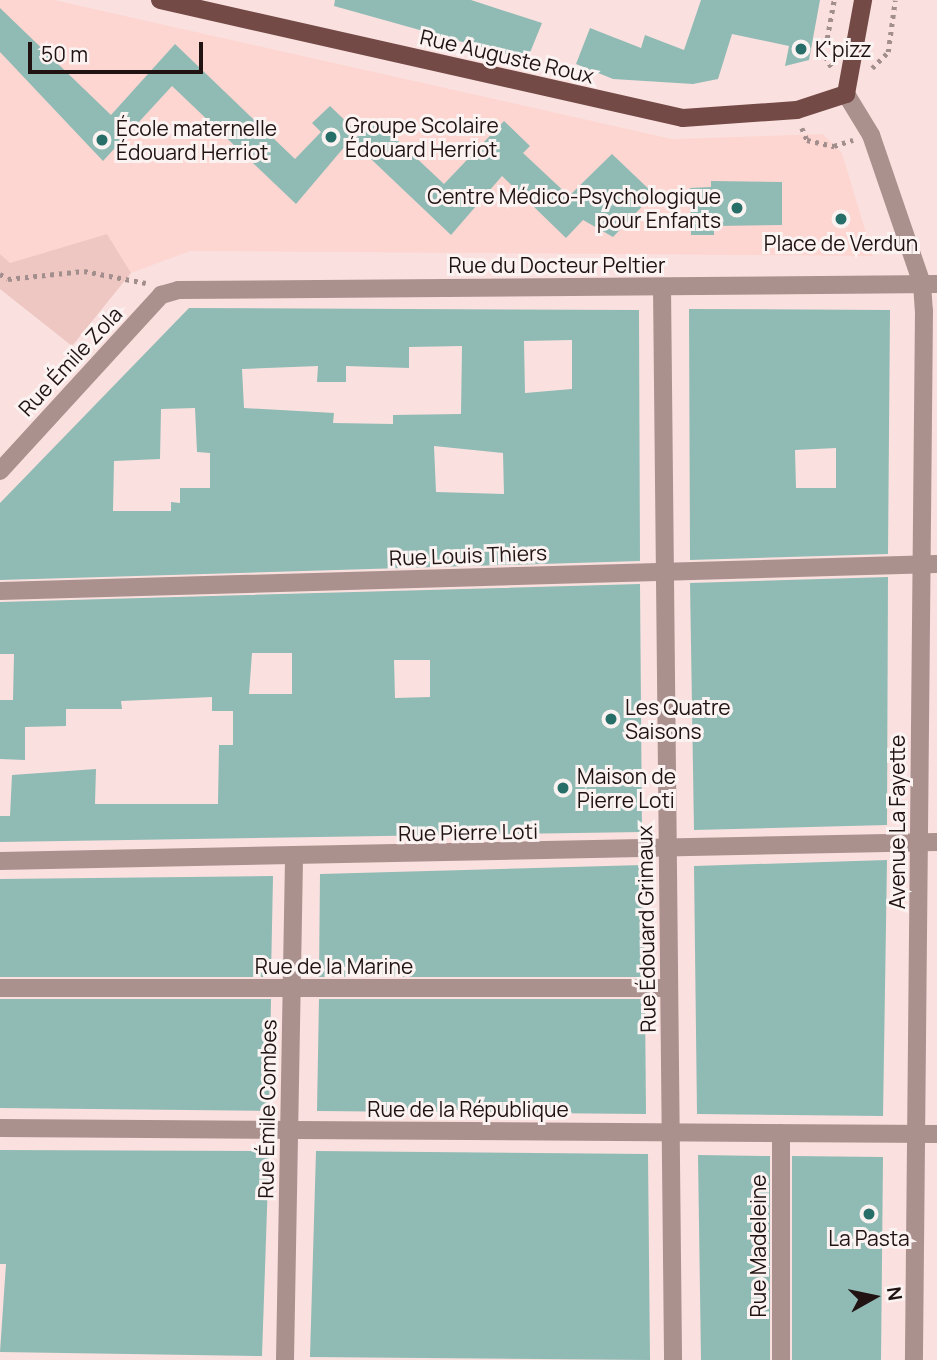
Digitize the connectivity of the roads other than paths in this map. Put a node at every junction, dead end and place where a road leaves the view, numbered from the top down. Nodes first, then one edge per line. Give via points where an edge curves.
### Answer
1 (160, 0) edge
2 (863, 0) edge
3 (846, 94) junction
4 (929, 284) edge
5 (662, 287) junction
6 (178, 290) joint
7 (0, 471) edge
8 (929, 565) edge
9 (664, 572) junction
10 (0, 591) edge
11 (928, 842) edge
12 (667, 850) junction
13 (294, 859) junction
14 (0, 861) edge
15 (0, 988) edge
16 (669, 988) junction
17 (292, 989) junction
18 (0, 1128) edge
19 (289, 1132) junction
20 (671, 1132) junction
21 (781, 1133) junction
22 (917, 1134) junction
23 (937, 1134) edge
24 (285, 1360) edge
25 (673, 1360) edge
26 (781, 1360) edge
27 (914, 1360) edge

1 - 3 main road, Rue Auguste Roux via 683,118 797,110
2 - 3 main road
3 - 4 street, Avenue La Fayette via 871,135
4 - 5 street, Rue du Docteur Peltier
4 - 8 street, Avenue La Fayette
5 - 6 street, Rue du Docteur Peltier
5 - 9 street, Rue Édouard Grimaux
6 - 7 street, Rue Émile Zola via 161,295
8 - 9 street, Rue Louis Thiers
8 - 11 street, Avenue La Fayette
9 - 10 street, Rue Louis Thiers
9 - 12 street, Rue Édouard Grimaux
11 - 12 street, Rue Pierre Loti
11 - 22 street, Avenue La Fayette
12 - 13 street, Rue Pierre Loti
12 - 16 street, Rue Édouard Grimaux
13 - 14 street, Rue Pierre Loti
13 - 17 street, Rue Émile Combes
15 - 17 street, Rue de la Marine
16 - 17 street, Rue de la Marine
16 - 20 street, Rue Édouard Grimaux
17 - 19 street, Rue Émile Combes
18 - 19 street, Rue de la République
19 - 20 street, Rue de la République
19 - 24 street, Rue Émile Combes
20 - 21 street, Rue de la République
20 - 25 street, Rue Édouard Grimaux
21 - 22 street, Rue de la République
21 - 26 street, Rue Madeleine
22 - 23 street, Rue de la République
22 - 27 street, Avenue La Fayette

